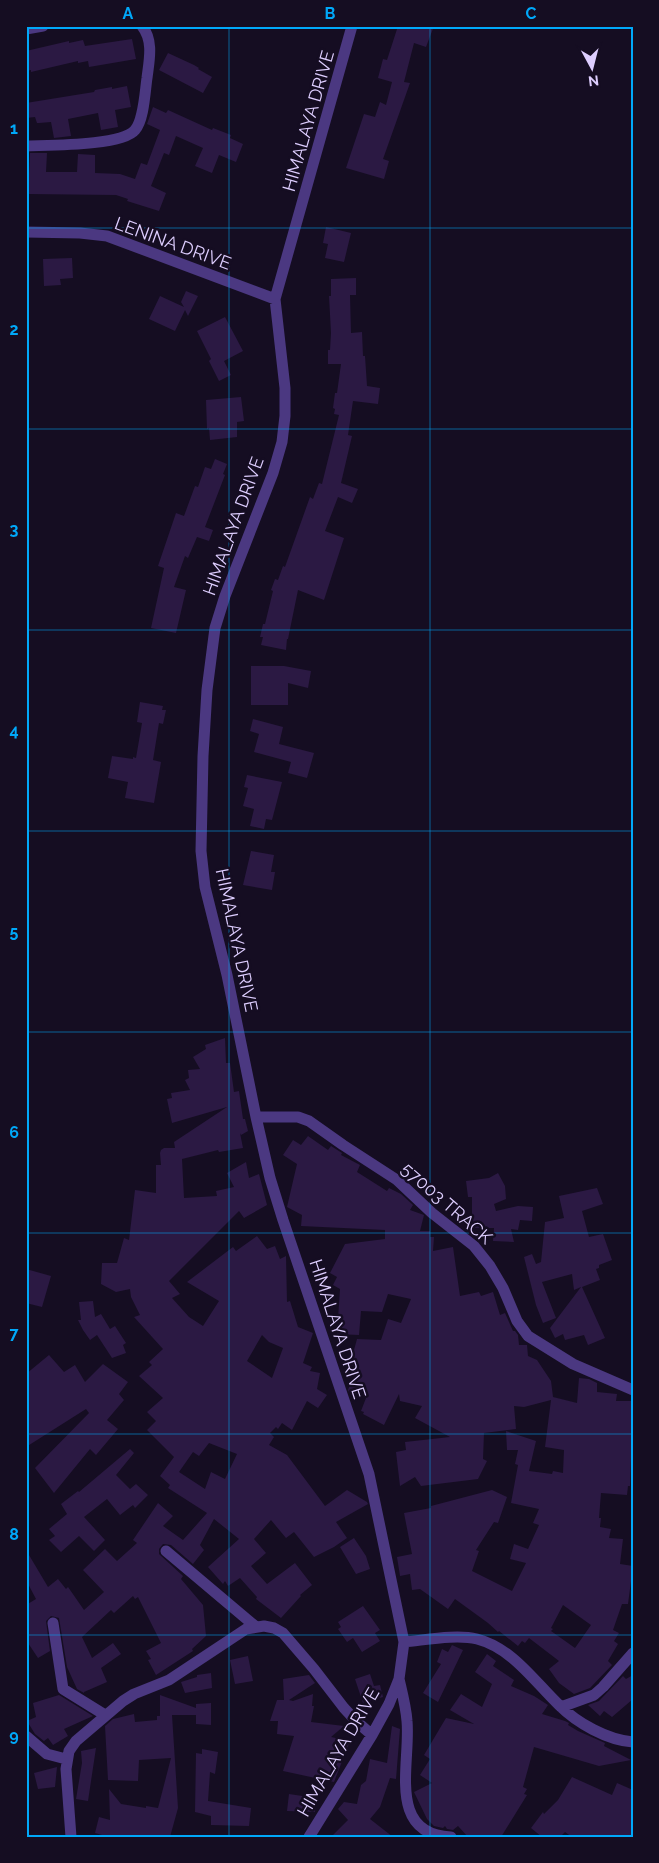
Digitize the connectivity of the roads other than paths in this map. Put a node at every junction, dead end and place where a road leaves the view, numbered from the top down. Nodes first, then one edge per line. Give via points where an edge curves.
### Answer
1 (43, 26) edge
2 (142, 26) edge
3 (352, 26) edge
4 (26, 29) edge
5 (26, 146) edge
6 (26, 232) edge
7 (275, 299) junction
8 (256, 1117) junction
9 (633, 1390) edge
10 (166, 1551) dead end
11 (53, 1623) dead end
12 (255, 1626) junction
13 (404, 1642) junction
14 (633, 1654) edge
15 (399, 1679) junction
16 (561, 1707) junction
17 (106, 1715) junction
18 (372, 1735) junction
19 (26, 1736) edge
20 (633, 1742) edge
21 (66, 1759) junction
22 (71, 1837) edge
23 (309, 1837) edge
24 (451, 1837) edge

1 - 4 street
2 - 5 street via 149,40 150,52 142,111 136,130 111,141
3 - 7 street, HIMALAYA DRIVE
6 - 7 street, LENINA DRIVE via 107,236
7 - 8 street, HIMALAYA DRIVE via 284,388 282,442 274,473 215,628 202,756 202,851 206,887
8 - 9 street, 57003 TRACK via 298,1117 309,1121 397,1180 474,1246 490,1266 517,1321 528,1336 573,1364
8 - 13 street, HIMALAYA DRIVE via 282,1220 369,1474
10 - 12 street
11 - 17 street via 64,1689
12 - 17 street via 234,1636 169,1680 134,1694
12 - 18 street via 274,1628 283,1633 350,1714
13 - 15 street, HIMALAYA DRIVE
13 - 16 street via 459,1638 476,1639 497,1647 517,1661
14 - 16 street via 594,1695
15 - 18 street, HIMALAYA DRIVE
15 - 24 street via 408,1720 406,1799 409,1812 425,1830 437,1836
16 - 20 street via 599,1733
17 - 21 street via 76,1741
18 - 23 street, HIMALAYA DRIVE
19 - 21 street via 47,1754
21 - 22 street

